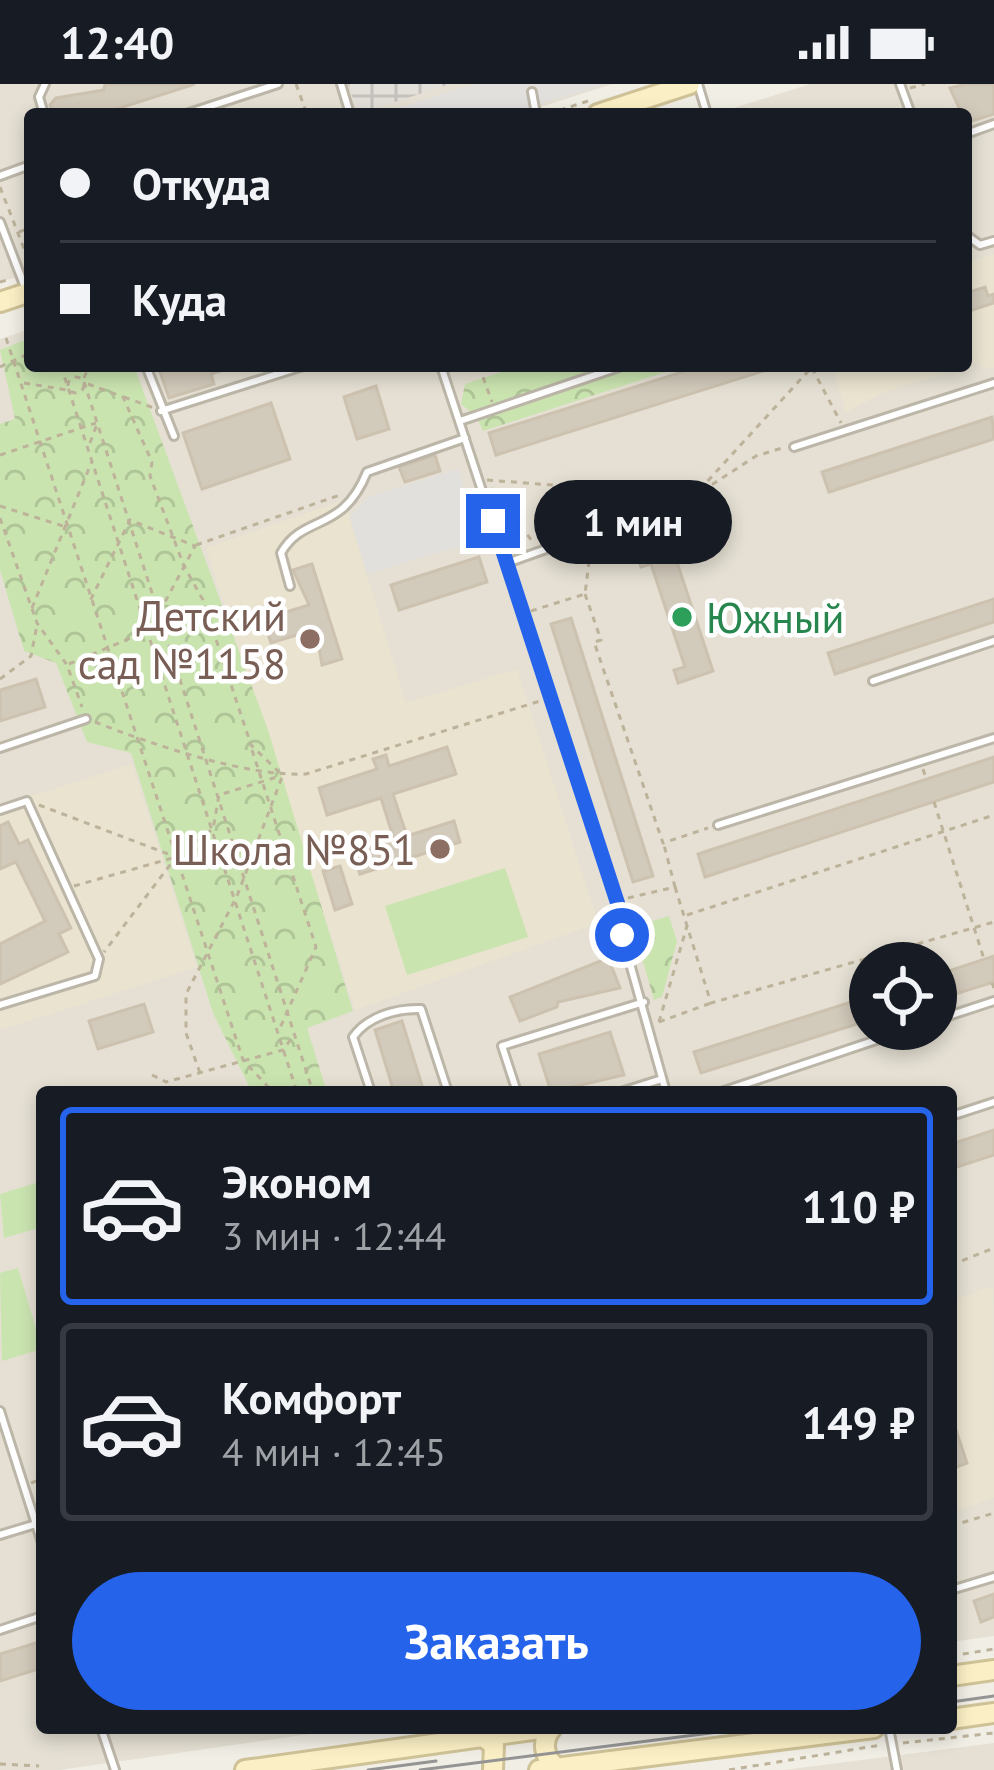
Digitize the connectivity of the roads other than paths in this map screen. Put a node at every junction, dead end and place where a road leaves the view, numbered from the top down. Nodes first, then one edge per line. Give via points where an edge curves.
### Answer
1 (278, 84) edge
2 (694, 84) edge
3 (532, 92) dead end
4 (204, 108) edge
5 (535, 108) edge
6 (617, 108) edge
7 (0, 222) edge
8 (24, 283) edge
9 (148, 372) edge
10 (284, 372) edge
11 (443, 372) edge
12 (604, 372) edge
13 (994, 383) edge
14 (161, 411) junction
15 (460, 421) junction
16 (174, 436) dead end
17 (465, 438) junction
18 (794, 447) road end
19 (633, 518) road end
20 (507, 563) junction
21 (290, 586) dead end
22 (994, 640) edge
23 (873, 681) dead end
24 (86, 719) road end
25 (994, 738) edge
26 (0, 748) edge
27 (0, 810) edge
28 (718, 825) road end
29 (994, 1001) edge
30 (644, 1002) junction
31 (0, 1005) edge
32 (957, 1013) edge
33 (849, 1049) edge
34 (662, 1079) junction
35 (369, 1086) edge
36 (446, 1086) edge
37 (515, 1086) edge
38 (640, 1086) edge
39 (664, 1086) edge
40 (739, 1086) edge
41 (994, 1102) edge
42 (957, 1114) edge
43 (0, 1412) edge
44 (36, 1524) joint
45 (0, 1535) edge
46 (994, 1577) edge
47 (957, 1588) edge
48 (36, 1618) edge
49 (0, 1630) edge
50 (994, 1670) edge
51 (957, 1675) edge
52 (994, 1713) edge
53 (957, 1718) edge
54 (103, 1734) edge
55 (480, 1734) edge
56 (547, 1734) edge
57 (832, 1734) edge
58 (890, 1734) edge
59 (603, 1767) edge
60 (548, 1769) edge
61 (115, 1770) edge
62 (245, 1770) edge
63 (494, 1770) edge
64 (897, 1770) edge

1 - 4 lane
2 - 6 main road
3 - 5 lane
7 - 8 lane
9 - 14 lane
10 - 14 lane
11 - 15 lane
12 - 15 lane
13 - 18 lane
14 - 16 lane
15 - 17 lane
17 - 20 lane
17 - 21 lane via 368,472 347,510 288,541 281,553
19 - 20 lane
20 - 30 lane
22 - 23 lane
24 - 26 lane
25 - 28 lane
27 - 31 lane via 28,801 99,959 95,976
29 - 32 lane
30 - 34 lane
30 - 37 lane via 502,1046
33 - 40 lane
34 - 38 lane
34 - 39 lane
35 - 36 lane via 353,1037 362,1023 406,1008 421,1009
41 - 42 lane
43 - 44 lane
44 - 45 lane
46 - 47 lane
48 - 49 lane
50 - 51 main road
52 - 53 main road
54 - 61 lane
55 - 62 main road
55 - 63 main road via 494,1745
56 - 60 main road
57 - 59 main road
58 - 64 lane
59 - 60 main road

